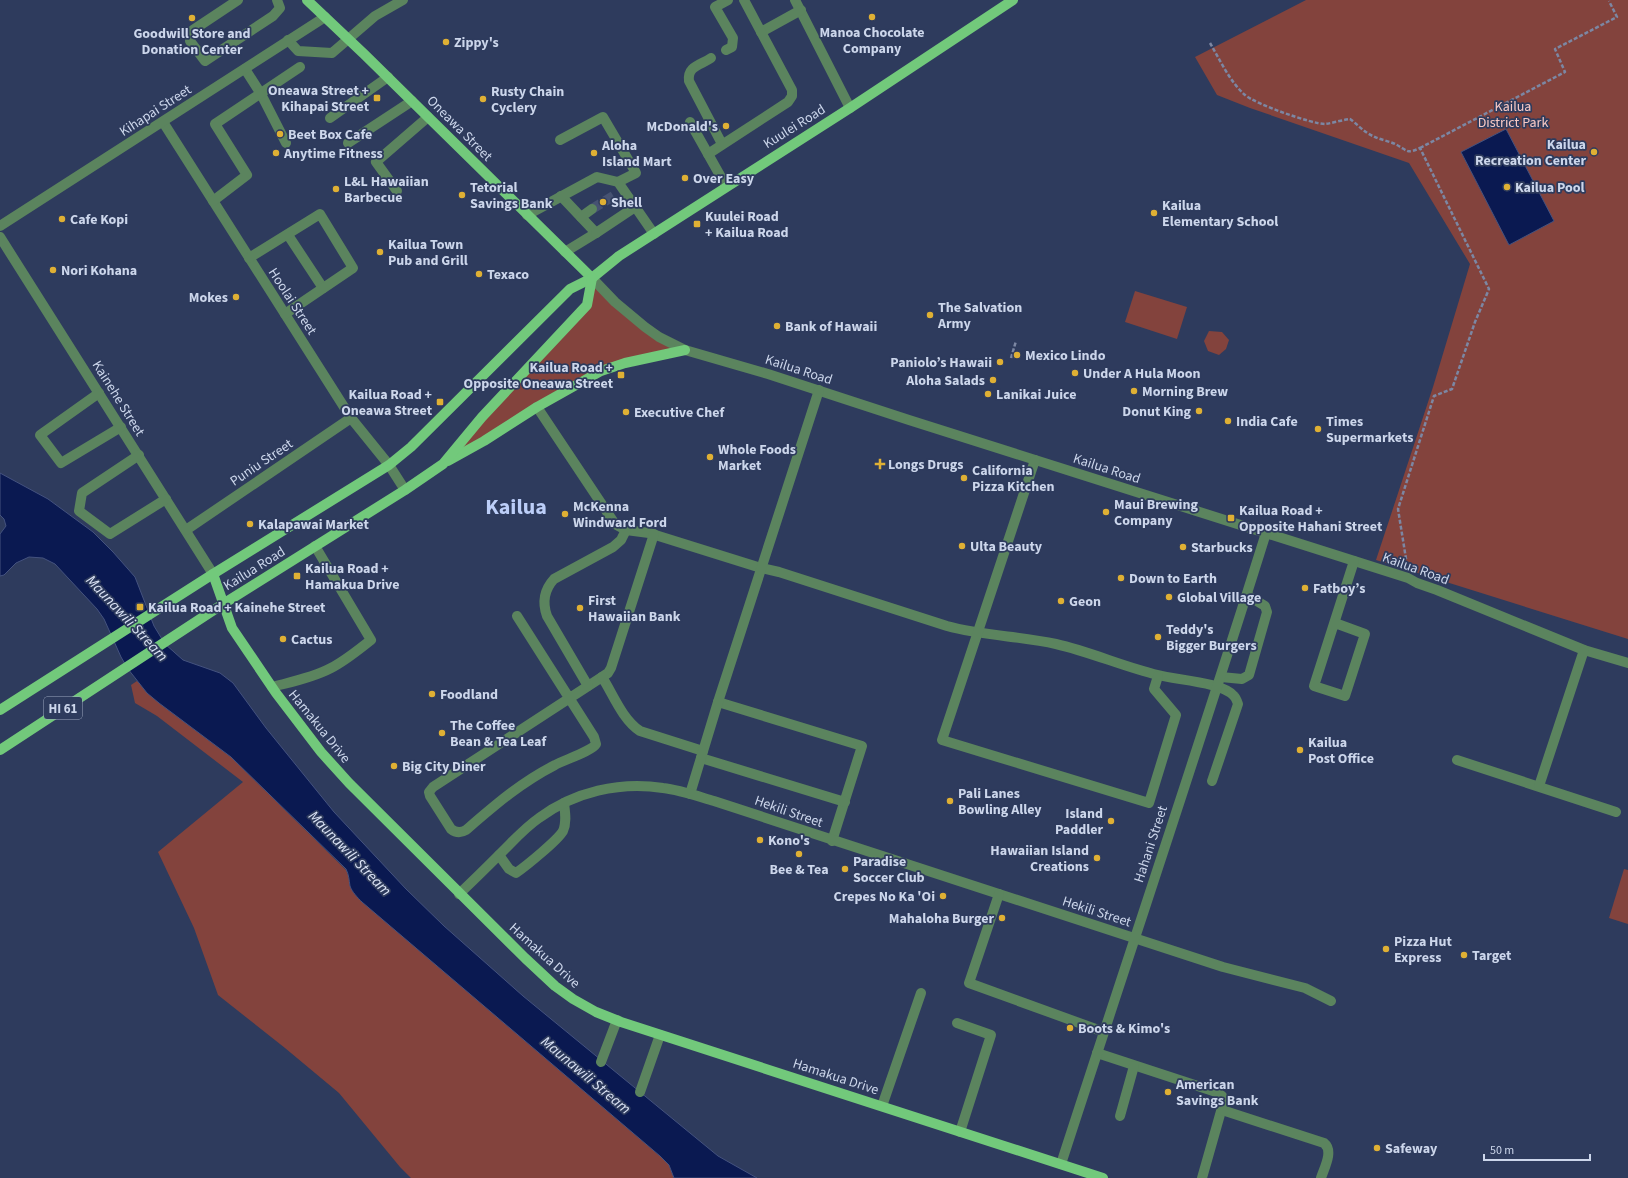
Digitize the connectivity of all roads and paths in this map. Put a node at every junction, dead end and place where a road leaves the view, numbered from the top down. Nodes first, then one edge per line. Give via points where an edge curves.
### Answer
1 (238, 0) edge
2 (277, 0) edge
3 (307, 0) edge
4 (403, 0) edge
5 (728, 0) edge
6 (744, 0) edge
7 (795, 0) edge
8 (1013, 0) edge
9 (1609, 1) dead end
10 (389, 4) edge
11 (801, 10) junction
12 (324, 17) junction
13 (761, 32) junction
14 (348, 39) junction
15 (288, 40) junction
16 (1210, 43) dead end
17 (300, 67) dead end
18 (245, 68) junction
19 (388, 78) junction
20 (261, 94) junction
21 (412, 101) junction
22 (850, 108) junction
23 (428, 117) junction
24 (330, 118) dead end
25 (163, 122) junction
26 (690, 122) dead end
27 (560, 140) dead end
28 (286, 143) dead end
29 (348, 143) dead end
30 (722, 144) junction
31 (1420, 148) junction
32 (708, 154) junction
33 (621, 186) junction
34 (726, 186) junction
35 (397, 191) dead end
36 (615, 195) tunnel mouth
37 (562, 196) junction
38 (213, 201) junction
39 (635, 207) junction
40 (592, 209) tunnel mouth
41 (527, 215) junction
42 (581, 217) junction
43 (0, 226) edge
44 (596, 233) junction
45 (654, 234) junction
46 (288, 235) junction
47 (0, 237) edge
48 (565, 252) junction
49 (249, 258) junction
50 (592, 278) junction
51 (323, 288) junction
52 (285, 314) junction
53 (1016, 341) dead end
54 (685, 350) junction
55 (1011, 358) dead end
56 (819, 390) junction
57 (99, 393) junction
58 (537, 408) junction
59 (351, 418) junction
60 (121, 428) junction
61 (139, 456) junction
62 (1035, 460) junction
63 (443, 464) junction
64 (389, 465) junction
65 (405, 490) junction
66 (166, 499) junction
67 (186, 530) junction
68 (626, 530) junction
69 (1266, 533) junction
70 (654, 534) junction
71 (315, 546) junction
72 (1354, 561) junction
73 (761, 568) junction
74 (213, 574) junction
75 (1408, 578) junction
76 (1247, 595) junction
77 (223, 604) junction
78 (516, 616) dead end
79 (1335, 623) junction
80 (977, 632) junction
81 (1584, 650) junction
82 (1628, 663) edge
83 (1158, 676) junction
84 (602, 677) junction
85 (1221, 677) junction
86 (588, 686) junction
87 (272, 687) junction
88 (1218, 688) junction
89 (569, 699) junction
90 (718, 702) junction
91 (0, 710) edge
92 (0, 750) edge
93 (702, 754) junction
94 (1457, 760) dead end
95 (1212, 781) dead end
96 (1539, 786) junction
97 (690, 794) junction
98 (844, 802) junction
99 (564, 803) junction
100 (1616, 812) dead end
101 (832, 841) junction
102 (499, 855) junction
103 (459, 894) junction
104 (999, 894) junction
105 (1134, 938) junction
106 (921, 993) dead end
107 (1332, 1001) dead end
108 (617, 1020) junction
109 (957, 1023) dead end
110 (1104, 1032) junction
111 (660, 1034) junction
112 (1097, 1053) junction
113 (601, 1062) dead end
114 (1134, 1066) junction
115 (640, 1092) dead end
116 (882, 1106) junction
117 (1222, 1110) junction
118 (1120, 1116) dead end
119 (960, 1132) junction
120 (1061, 1164) junction
121 (1103, 1178) edge
122 (1202, 1178) edge
123 (1321, 1178) edge

1 - 2 street via 193,30 190,41 205,61 273,16 280,8
3 - 12 main road, Oneawa Street
4 - 10 street
5 - 30 street via 715,7 733,38 732,47 692,68 689,73 689,80
6 - 13 street
7 - 11 street
8 - 22 main road, Kuulei Road
9 - 31 path via 1617,16 1555,48 1565,72
10 - 14 street
11 - 13 street
11 - 22 street
12 - 14 main road, Oneawa Street
12 - 15 street, Kihapai Street
13 - 30 street via 792,90 792,96 788,102
14 - 15 street via 332,54 298,51
14 - 19 main road, Oneawa Street
15 - 18 street, Kihapai Street
16 - 31 path via 1230,77 1244,94 1260,104 1316,123 1326,124 1350,119 1372,136 1398,145 1403,150 1413,152
17 - 20 street
18 - 20 street
18 - 25 street, Kihapai Street
19 - 21 main road, Oneawa Street
19 - 24 street
20 - 28 street
20 - 38 street via 215,124 247,175
21 - 23 main road, Oneawa Street
21 - 29 street
22 - 34 main road, Kuulei Road
23 - 35 street via 376,162
23 - 41 main road, Oneawa Street
25 - 38 street, Hoolai Street
25 - 43 street, Kihapai Street
26 - 32 street
27 - 33 street via 603,116 636,173
30 - 32 street
31 - 75 path via 1489,289 1452,389 1434,396 1398,509
32 - 34 street
33 - 36 street
33 - 37 street via 597,177
33 - 39 street
34 - 45 main road, Kuulei Road
37 - 41 street
37 - 42 street
38 - 49 street, Hoolai Street
39 - 44 street
39 - 45 street
40 - 42 street
41 - 48 main road, Oneawa Street
42 - 44 street
44 - 48 street
45 - 50 main road, Kuulei Road via 619,256
46 - 49 street
46 - 51 street
46 - 51 street via 320,214 353,268
47 - 57 street, Kainehe Street
48 - 50 main road, Oneawa Street
49 - 52 street, Hoolai Street
50 - 54 street, Kailua Road via 615,302 645,327
50 - 63 main road, Kailua Road via 585,306 482,417
50 - 64 main road, Kailua Road via 570,289 411,447
51 - 52 street
52 - 59 street, Hoolai Street
53 - 55 path
54 - 56 street, Kailua Road
54 - 58 main road via 625,362 601,370
56 - 62 street, Kailua Road
56 - 73 street
57 - 60 street, Kainehe Street
57 - 60 street via 40,434 61,463
58 - 63 main road
58 - 68 street via 616,524
59 - 64 street, Hoolai Street
59 - 67 street, Puniu Street
60 - 61 street, Kainehe Street
61 - 66 street, Kainehe Street
61 - 66 street via 82,493 79,511 110,534
62 - 69 street, Kailua Road
62 - 80 street
63 - 65 main road, Kailua Road
64 - 65 street, Hoolai Street
64 - 74 main road, Kailua Road
65 - 71 main road, Kailua Road
66 - 67 street, Kainehe Street
67 - 74 street, Kainehe Street
68 - 70 street
68 - 86 street via 621,540 613,547 554,579 544,598 547,616
69 - 72 street, Kailua Road
69 - 76 street, Hahani Street
70 - 73 street
70 - 84 street via 611,668
71 - 77 main road, Kailua Road
71 - 87 street via 371,640 331,668
72 - 75 street, Kailua Road
72 - 79 street
73 - 80 street via 948,626
73 - 90 street
74 - 77 main road, Hamakua Drive
74 - 91 main road, Kailua Road / HI 61
75 - 81 street, Kailua Road
76 - 85 street, Hahani Street
76 - 85 street via 1265,606 1267,612 1249,675 1242,679
77 - 87 main road, Hamakua Drive via 232,628
77 - 92 main road, Kailua Road / HI 61
78 - 89 street
79 - 79 street via 1314,686 1345,696 1365,634
80 - 83 street via 1056,644
80 - 83 street via 942,740 1149,803 1176,715 1154,689
81 - 82 street, Kailua Road
81 - 96 street
83 - 88 street
84 - 86 street
84 - 93 street via 634,727
85 - 88 street, Hahani Street
86 - 89 street
87 - 103 main road, Hamakua Drive via 321,752 349,783
88 - 95 street via 1228,690 1238,704
88 - 105 street, Hahani Street
89 - 89 street via 431,789 430,796 452,830 458,833 466,830 504,796 544,770 594,746 596,740
90 - 93 street
90 - 98 street via 862,746
93 - 97 street
93 - 98 street
94 - 96 street
96 - 100 street
97 - 99 street, Hekili Street via 641,786 592,792
97 - 101 street, Hekili Street
98 - 101 street
99 - 102 street, Hekili Street via 537,819
99 - 102 street via 566,820 563,831 538,857 516,873 509,869
101 - 104 street, Hekili Street
102 - 103 street, Hekili Street
103 - 108 main road, Hamakua Drive via 555,986 596,1012
104 - 105 street, Hekili Street
104 - 110 street via 969,983
105 - 107 street, Hekili Street via 1223,967 1305,988
105 - 110 street, Hahani Street
106 - 116 street
108 - 111 main road, Hamakua Drive
108 - 113 street
109 - 119 street via 991,1035
110 - 112 street, Hahani Street
111 - 115 street
111 - 116 main road, Hamakua Drive
112 - 114 street
112 - 120 street, Hahani Street
114 - 117 street via 1216,1092 1222,1096
114 - 118 street
116 - 119 main road, Hamakua Drive
117 - 122 street
117 - 123 street via 1324,1143 1329,1153
119 - 120 main road, Hamakua Drive
120 - 121 main road, Hamakua Drive

